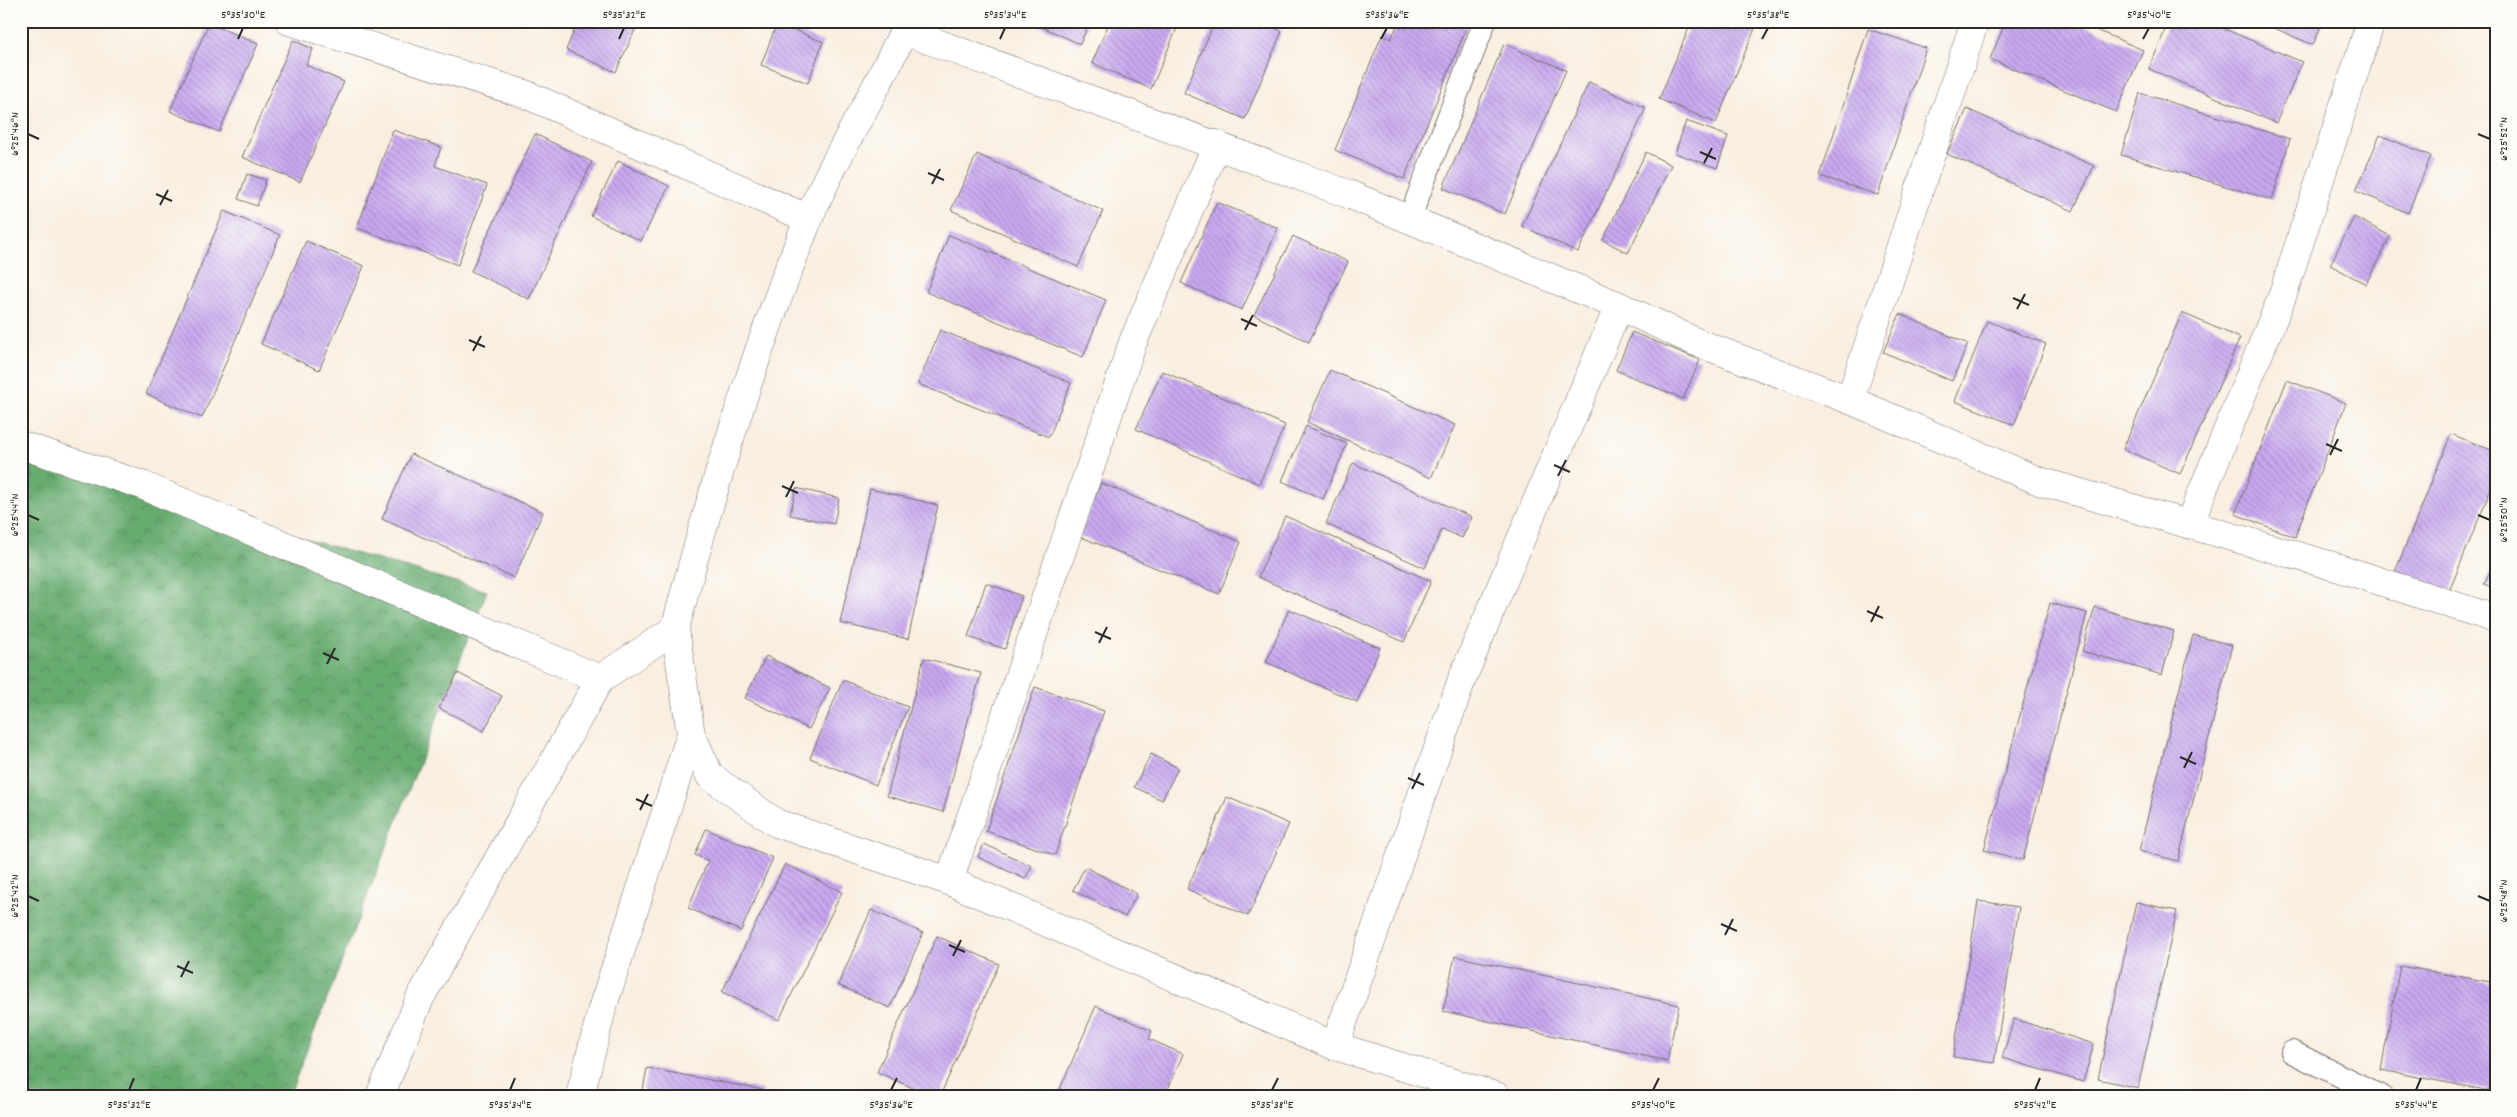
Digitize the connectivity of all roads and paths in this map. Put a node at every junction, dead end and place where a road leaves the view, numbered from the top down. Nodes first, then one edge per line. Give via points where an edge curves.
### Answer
1 (290, 21) edge
2 (1485, 21) edge
3 (1975, 21) edge
4 (2372, 21) edge
5 (906, 26) edge
6 (1217, 144) junction
7 (809, 219) junction
8 (1409, 220) junction
9 (1619, 306) junction
10 (1850, 400) junction
11 (21, 446) edge
12 (2189, 524) junction
13 (2496, 620) edge
14 (674, 628) junction
15 (600, 679) junction
16 (691, 734) junction
17 (949, 881) junction
18 (1335, 1046) junction
19 (2292, 1052) dead end
20 (380, 1096) edge
21 (580, 1096) edge
22 (1496, 1096) edge
23 (2381, 1096) edge

1 - 7 street via 525,94
2 - 8 lane
3 - 10 street
4 - 12 street via 2282,297
5 - 6 street
5 - 7 street
6 - 8 street
6 - 17 street via 1133,342
7 - 14 street via 726,453
8 - 9 street
9 - 10 street via 1696,342
9 - 18 street via 1462,679
10 - 12 street via 2038,481
11 - 15 street via 142,485
12 - 13 street via 2336,567
14 - 15 street
14 - 16 street
15 - 20 street via 420,998
16 - 17 street via 710,776 776,824
16 - 21 street via 602,1009
17 - 18 street
18 - 22 street
19 - 23 lane

